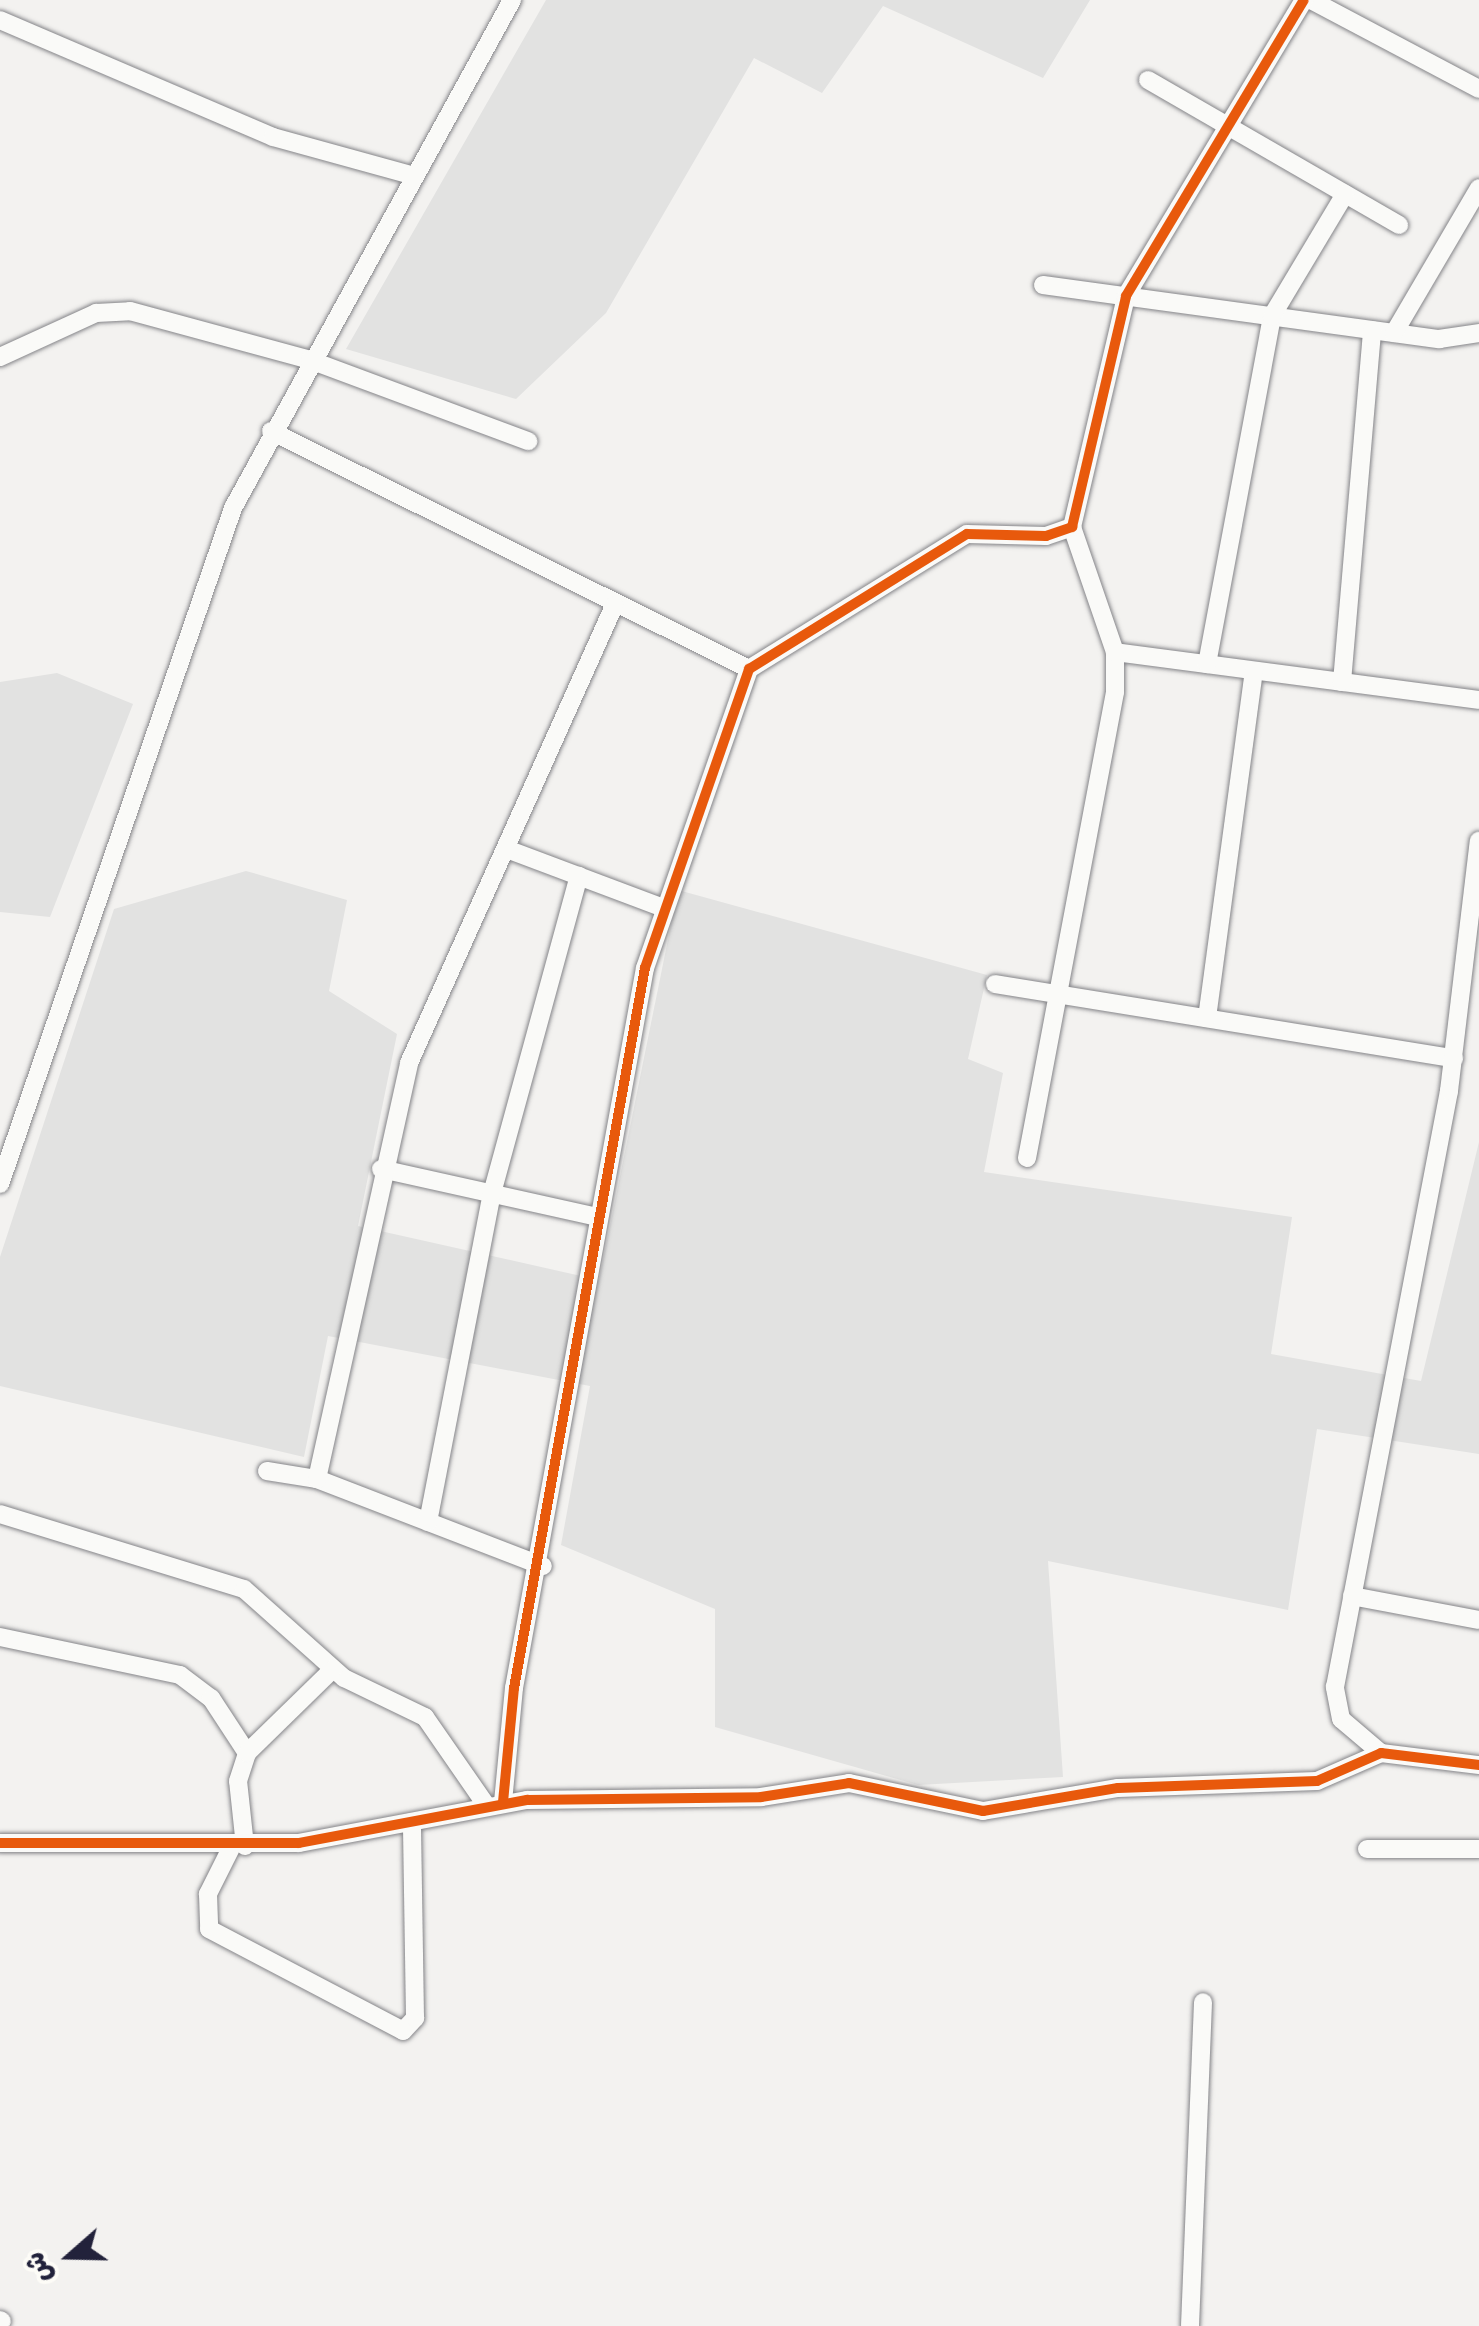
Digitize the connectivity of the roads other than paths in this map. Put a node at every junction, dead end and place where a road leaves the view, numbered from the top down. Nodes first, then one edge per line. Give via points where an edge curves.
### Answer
1 (512, 0) edge
2 (1308, 0) edge
3 (3, 18) edge
4 (1148, 80) dead end
5 (1479, 90) edge
6 (1227, 126) junction
7 (411, 174) junction
8 (1479, 188) edge
9 (1345, 194) junction
10 (1399, 226) dead end
11 (1044, 286) dead end
12 (1126, 296) junction
13 (1272, 316) junction
14 (1372, 330) junction
15 (1394, 332) junction
16 (1479, 334) edge
17 (0, 356) edge
18 (310, 360) junction
19 (270, 430) junction
20 (528, 441) dead end
21 (1072, 527) junction
22 (614, 606) junction
23 (1114, 652) junction
24 (1207, 664) junction
25 (749, 669) junction
26 (1254, 671) junction
27 (1342, 682) junction
28 (1479, 700) edge
29 (1479, 840) edge
30 (512, 851) junction
31 (579, 876) junction
32 (661, 907) junction
33 (995, 984) dead end
34 (1052, 993) junction
35 (1207, 1018) junction
36 (1454, 1058) junction
37 (1027, 1158) dead end
38 (382, 1169) junction
39 (0, 1184) edge
40 (491, 1197) junction
41 (598, 1218) junction
42 (267, 1471) dead end
43 (317, 1480) junction
44 (0, 1514) edge
45 (428, 1522) junction
46 (544, 1566) junction
47 (1352, 1596) junction
48 (1479, 1620) edge
49 (0, 1637) edge
50 (333, 1669) junction
51 (247, 1753) junction
52 (1382, 1754) junction
53 (1479, 1764) edge
54 (494, 1804) junction
55 (412, 1822) junction
56 (0, 1844) edge
57 (238, 1846) junction
58 (1367, 1849) dead end
59 (1479, 1850) edge
60 (1203, 2002) dead end
61 (1190, 2326) edge

1 - 7 street
2 - 5 street
2 - 6 street
3 - 7 street via 273,137
4 - 6 street
6 - 9 street
6 - 12 street
7 - 18 street
8 - 15 street
9 - 10 street
9 - 13 street
11 - 12 street
12 - 13 street
12 - 21 street
13 - 14 street
13 - 24 street
14 - 15 street
14 - 27 street
15 - 16 street
17 - 18 street via 96,313 130,311
18 - 19 street
18 - 20 street
19 - 22 street
19 - 39 street via 203,586
21 - 23 street
21 - 25 street via 1046,536 967,534
22 - 25 street
22 - 30 street via 532,778
23 - 24 street
23 - 34 street via 1115,692
24 - 26 street
25 - 32 street
26 - 27 street
26 - 35 street
27 - 28 street
29 - 36 street
30 - 31 street
30 - 38 street via 430,1004
31 - 32 street
31 - 40 street
32 - 41 street
33 - 34 street
34 - 35 street
34 - 37 street
35 - 36 street
36 - 47 street
38 - 40 street
38 - 43 street
40 - 41 street
40 - 45 street
41 - 46 street
42 - 43 street
43 - 45 street
44 - 50 street via 226,1580
45 - 46 street
46 - 54 street
47 - 48 street
47 - 52 street via 1335,1705
49 - 51 street via 180,1676 212,1698
50 - 51 street
50 - 54 street via 425,1718
51 - 57 street via 238,1781
52 - 53 street
52 - 54 street via 1316,1780 1118,1788 983,1811 849,1784 761,1797
54 - 55 street
55 - 57 street
55 - 57 street via 415,2018 403,2031 209,1929 204,1909
56 - 57 street
58 - 59 street
60 - 61 street

